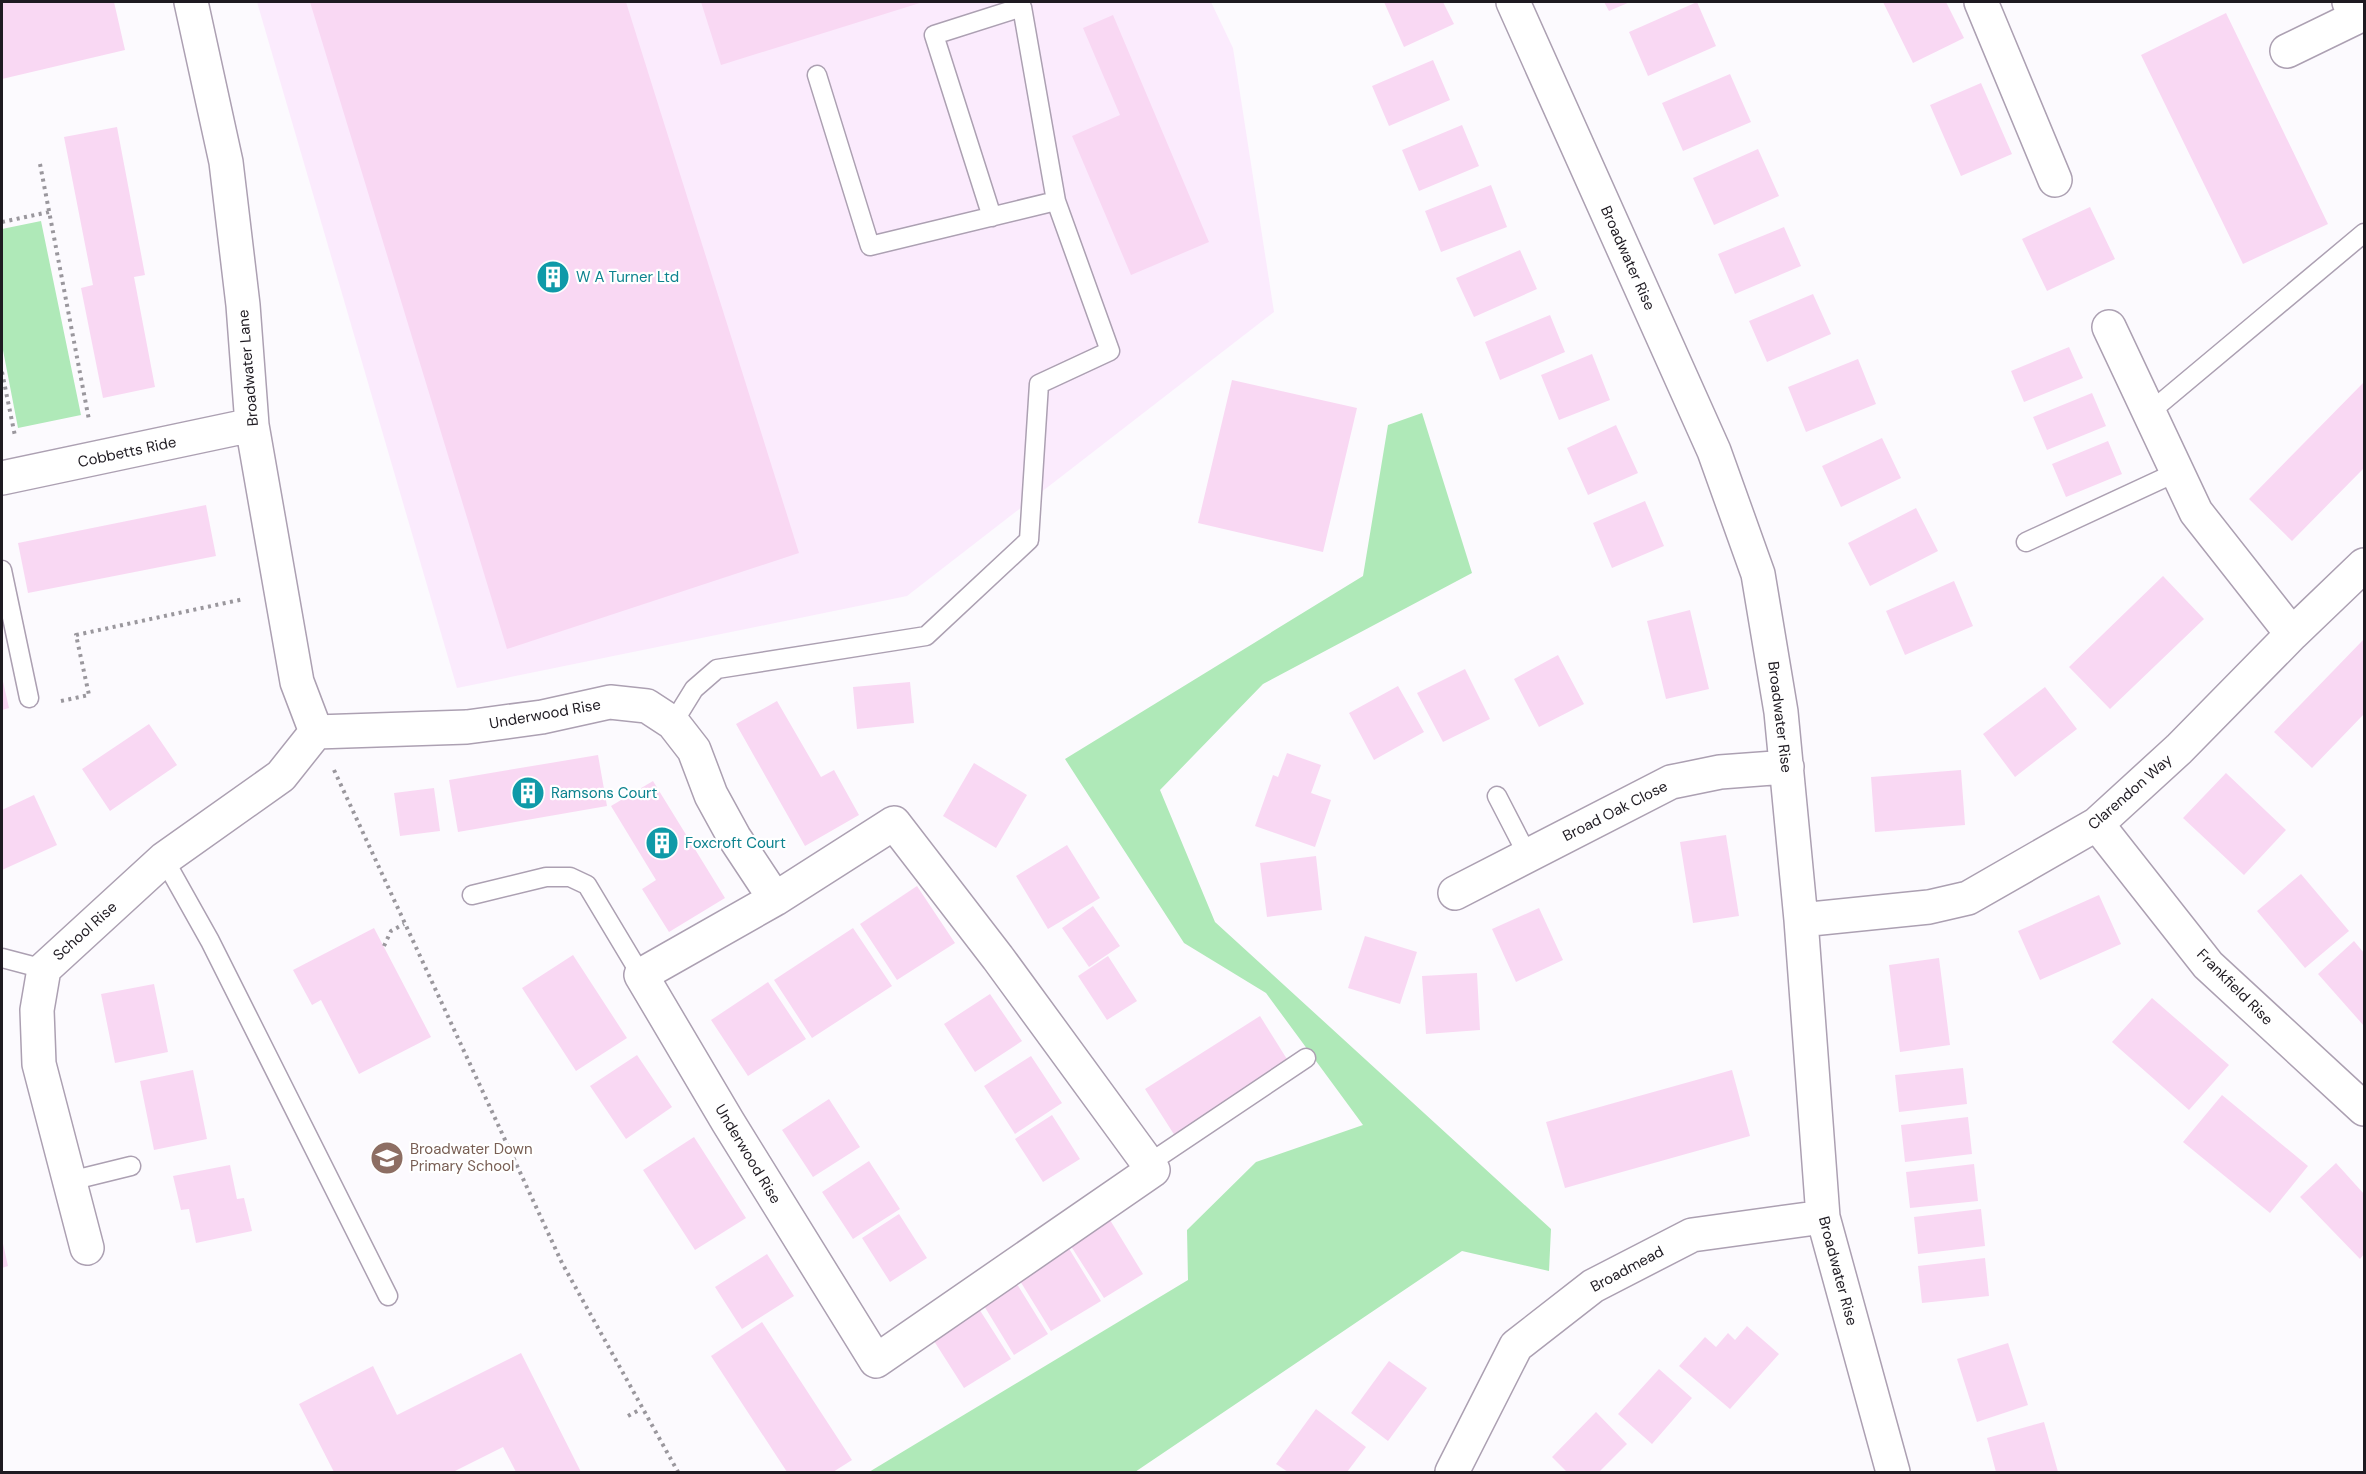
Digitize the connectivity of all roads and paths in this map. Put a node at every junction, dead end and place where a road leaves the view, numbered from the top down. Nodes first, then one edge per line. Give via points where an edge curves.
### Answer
1 (191, 2) edge
2 (1513, 2) edge
3 (1981, 2) edge
4 (2349, 2) edge
5 (1025, 4) edge
6 (2287, 51) dead end
7 (817, 75) dead end
8 (40, 164) dead end
9 (2055, 180) dead end
10 (1056, 201) junction
11 (49, 212) junction
12 (992, 217) junction
13 (2, 222) edge
14 (2364, 233) edge
15 (2109, 327) dead end
16 (2, 372) edge
17 (2150, 412) junction
18 (252, 425) junction
19 (96, 458) junction
20 (2177, 472) junction
21 (12, 476) edge
22 (2026, 542) dead end
23 (2, 570) edge
24 (2361, 576) edge
25 (280, 591) junction
26 (2292, 634) junction
27 (29, 698) dead end
28 (54, 702) dead end
29 (673, 723) junction
30 (316, 732) junction
31 (1787, 767) junction
32 (1497, 796) dead end
33 (2097, 824) junction
34 (1528, 856) junction
35 (164, 859) junction
36 (1455, 893) dead end
37 (472, 895) dead end
38 (775, 899) junction
39 (1801, 920) junction
40 (404, 924) dead end
41 (384, 946) dead end
42 (2, 958) edge
43 (44, 969) junction
44 (641, 975) junction
45 (1306, 1058) dead end
46 (2364, 1109) edge
47 (1148, 1164) junction
48 (130, 1166) dead end
49 (70, 1181) junction
50 (1823, 1217) junction
51 (87, 1248) dead end
52 (388, 1296) dead end
53 (641, 1409) junction
54 (628, 1416) dead end
55 (678, 1473) edge
56 (1452, 1473) edge
57 (1893, 1473) edge

1 - 18 street, Broadwater Lane via 226,162
2 - 31 street, Broadwater Rise via 1714,451 1758,574
3 - 9 street
4 - 6 street via 2355,18
5 - 10 lane
5 - 12 lane via 934,35
7 - 12 lane via 870,246
8 - 11 path
10 - 12 lane
10 - 29 lane via 1110,351 1040,384 1029,540 926,636 717,669 694,689
11 - 13 path
11 - 19 path
14 - 17 lane
15 - 17 street
16 - 21 path
17 - 20 street
18 - 19 street, Cobbetts Ride
18 - 25 street, Broadwater Lane
19 - 21 street, Cobbetts Ride
20 - 22 lane
20 - 26 street via 2196,512
23 - 27 lane
24 - 26 street, Clarendon Way
25 - 28 path via 76,635 89,695
25 - 30 street, Broadwater Lane via 297,682
26 - 33 street, Clarendon Way via 2179,749
29 - 30 street, Underwood Rise via 647,706 610,702 542,717 467,727
29 - 38 street, Underwood Rise via 694,750 711,795
30 - 35 street, School Rise via 280,776
30 - 53 path via 562,1263
31 - 34 street, Broad Oak Close via 1720,772 1671,782
31 - 39 street, Broadwater Rise
32 - 34 lane
33 - 39 street, Clarendon Way via 1968,898 1929,907
33 - 46 street, Frankfield Rise via 2208,965
34 - 36 street, Broad Oak Close
35 - 43 street, School Rise
35 - 52 lane via 210,941
37 - 44 lane via 546,877 570,877 587,885
38 - 44 street
38 - 47 street via 894,823
39 - 50 street, Broadwater Rise
40 - 41 path via 391,931
42 - 43 lane
43 - 49 street, School Rise via 37,1010 39,1064
44 - 47 street, Underwood Rise via 876,1361 1153,1170
45 - 47 lane
48 - 49 lane
49 - 51 street, School Rise
50 - 56 street, Broadmead via 1692,1235 1593,1286 1516,1346
50 - 57 street, Broadwater Rise
53 - 54 path
53 - 55 path

